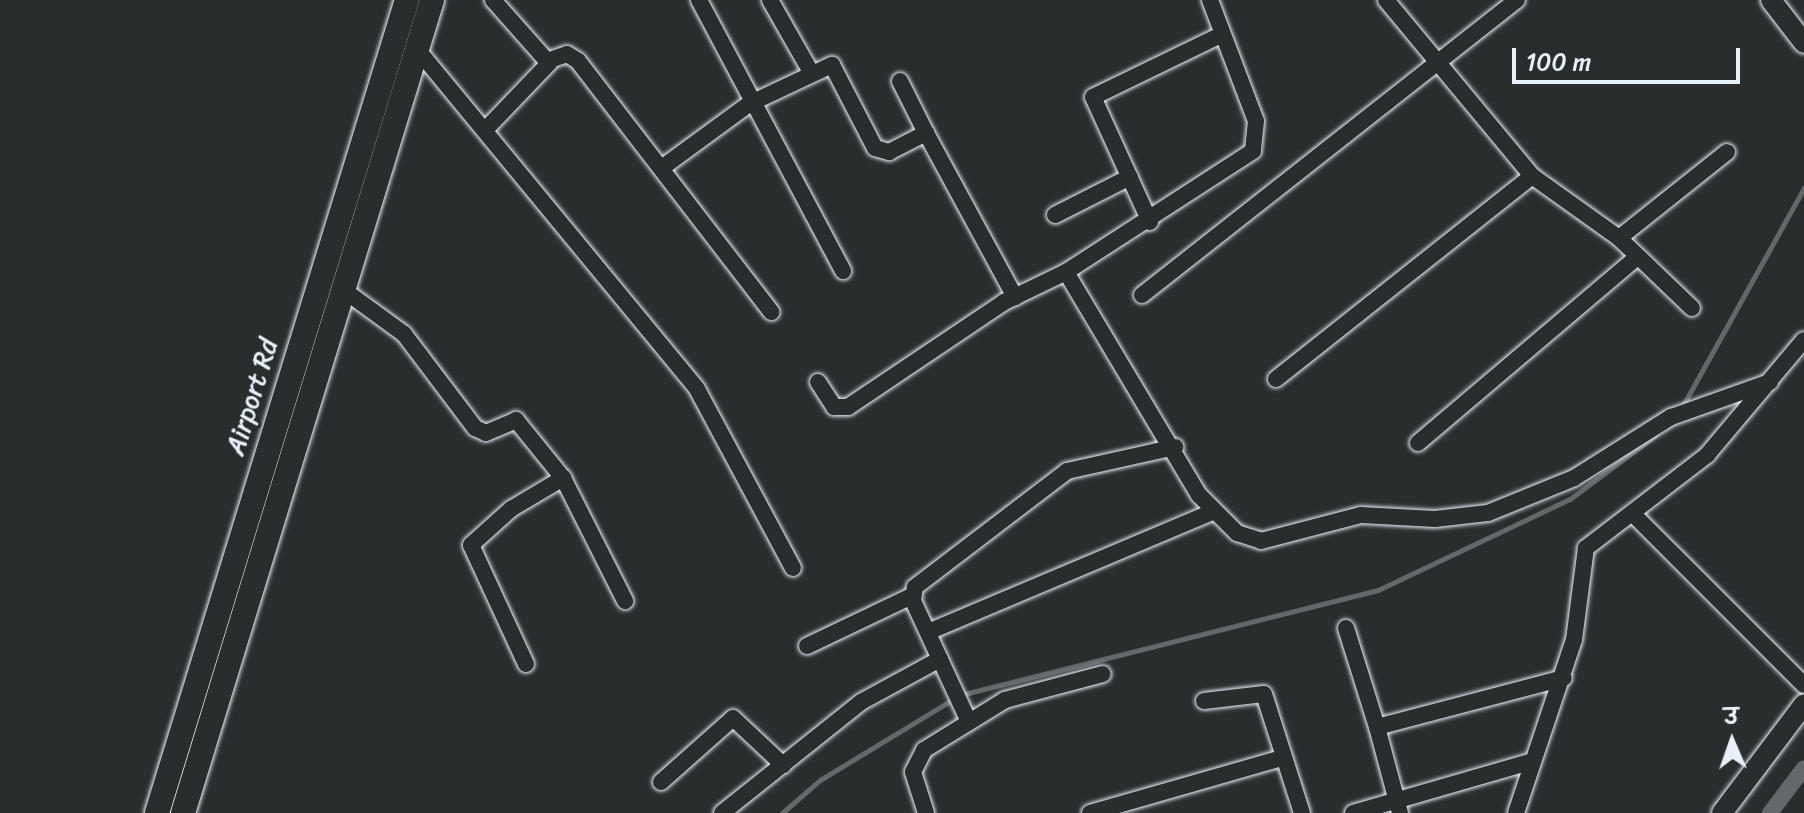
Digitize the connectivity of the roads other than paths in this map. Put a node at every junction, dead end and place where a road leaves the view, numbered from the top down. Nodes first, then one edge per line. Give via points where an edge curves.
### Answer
1 (407, 0) edge
2 (432, 0) edge
3 (493, 0) edge
4 (699, 0) edge
5 (770, 0) edge
6 (1210, 0) edge
7 (1386, 0) edge
8 (1517, 0) edge
9 (1771, 0) edge
10 (1223, 34) junction
11 (1804, 43) edge
12 (417, 49) junction
13 (550, 62) junction
14 (1442, 65) junction
15 (812, 74) junction
16 (900, 81) dead end
17 (749, 104) junction
18 (487, 128) junction
19 (926, 133) junction
20 (1727, 152) dead end
21 (663, 167) junction
22 (1532, 176) junction
23 (1130, 177) junction
24 (1055, 215) dead end
25 (1150, 222) junction
26 (1619, 238) junction
27 (1637, 257) junction
28 (843, 271) dead end
29 (1066, 272) junction
30 (345, 291) junction
31 (1142, 295) dead end
32 (1015, 297) junction
33 (1692, 308) dead end
34 (771, 312) dead end
35 (1804, 340) edge
36 (1276, 379) dead end
37 (818, 382) dead end
38 (1770, 382) junction
39 (1418, 443) dead end
40 (1175, 447) junction
41 (563, 478) junction
42 (1210, 513) junction
43 (1632, 513) junction
44 (793, 568) dead end
45 (912, 596) junction
46 (625, 601) dead end
47 (1346, 628) dead end
48 (928, 632) junction
49 (807, 646) dead end
50 (940, 659) junction
51 (526, 664) dead end
52 (1103, 674) dead end
53 (1564, 678) junction
54 (1804, 685) edge
55 (1204, 701) dead end
56 (1804, 704) edge
57 (967, 719) junction
58 (1377, 727) junction
59 (1282, 758) junction
60 (1530, 762) junction
61 (783, 765) junction
62 (661, 782) dead end
63 (1395, 796) junction
64 (157, 813) edge
65 (183, 813) edge
66 (722, 813) edge
67 (926, 813) edge
68 (1090, 813) edge
69 (1302, 813) edge
70 (1353, 813) edge
71 (1400, 813) edge
72 (1516, 813) edge
73 (1722, 813) edge

1 - 64 main road, Airport Rd
2 - 12 main road
3 - 13 street
4 - 17 street
5 - 15 street
6 - 10 street
7 - 14 street
8 - 14 street
9 - 11 street
10 - 23 street via 1095,94 1092,103
10 - 25 street via 1256,121 1253,151
12 - 18 street
12 - 30 main road
13 - 18 street
13 - 21 street via 567,54 578,61
14 - 22 street
14 - 31 street
15 - 17 street
15 - 19 street via 837,68 878,152
16 - 19 street
17 - 21 street
17 - 28 street
18 - 44 street via 697,389
19 - 32 street
20 - 26 street
21 - 34 street
22 - 26 street
22 - 36 street
23 - 24 street
23 - 25 street
25 - 29 street
26 - 27 street
27 - 33 street
27 - 39 street
29 - 32 street
29 - 40 street
30 - 41 street via 404,334 475,428 486,433 516,420
30 - 65 main road
32 - 37 street via 848,407 834,407
35 - 38 street
38 - 42 street via 1671,417 1574,478 1488,513 1435,519 1361,515 1261,541
38 - 43 street via 1707,455
40 - 42 street
40 - 45 street via 1086,462 1045,484
41 - 46 street
41 - 51 street via 484,528 471,545
42 - 48 street
43 - 53 street via 1586,548
43 - 54 street
45 - 48 street
45 - 49 street
47 - 58 street
48 - 50 street
50 - 57 street
50 - 61 street via 874,693
52 - 57 street via 1020,695
53 - 58 street
53 - 60 street
55 - 59 street via 1264,694
56 - 73 street
57 - 67 street via 915,764
58 - 63 street
59 - 68 street
59 - 69 street
60 - 63 street
60 - 72 street
61 - 62 street via 733,718
61 - 66 street
63 - 70 street
63 - 71 street

